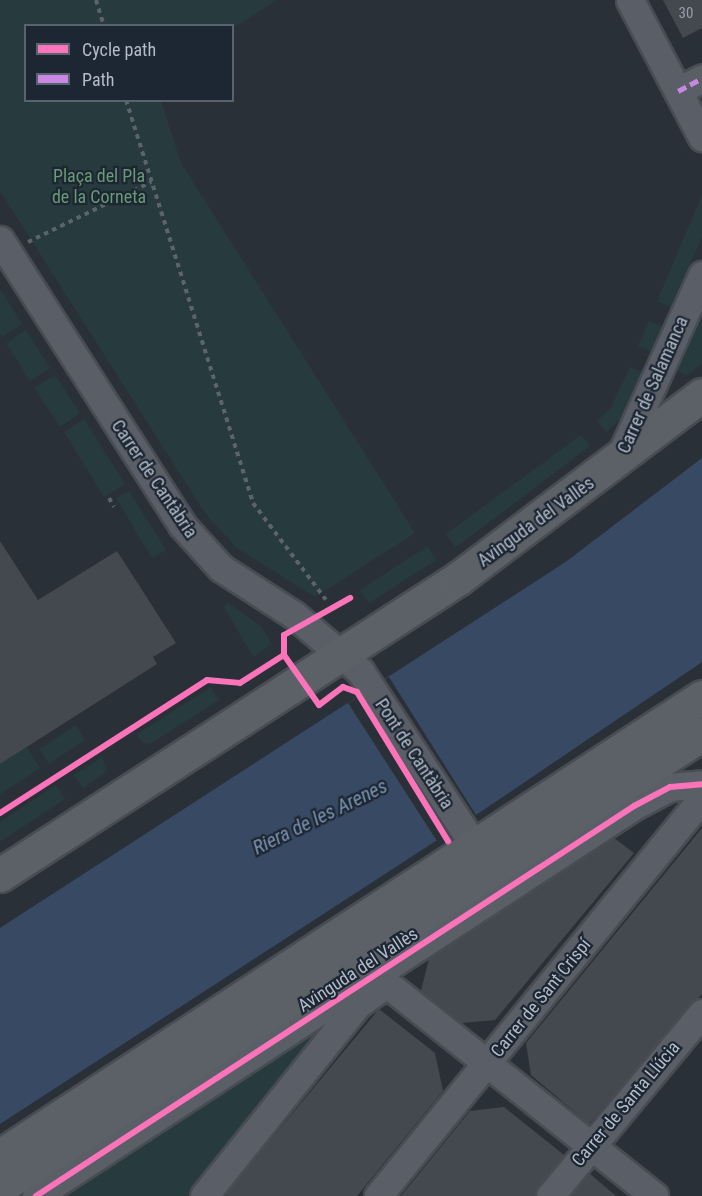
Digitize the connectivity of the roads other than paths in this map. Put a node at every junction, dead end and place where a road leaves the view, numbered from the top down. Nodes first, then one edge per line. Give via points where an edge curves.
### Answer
1 (630, 0) edge
2 (702, 78) edge
3 (678, 91) junction
4 (702, 137) edge
5 (13, 241) edge
6 (702, 275) edge
7 (702, 395) edge
8 (618, 462) junction
9 (359, 671) junction
10 (702, 698) edge
11 (702, 734) edge
12 (702, 784) edge
13 (702, 798) edge
14 (492, 857) junction
15 (0, 874) edge
16 (702, 1013) edge
17 (488, 1064) junction
18 (593, 1144) junction
19 (0, 1156) edge
20 (0, 1186) edge
21 (36, 1196) edge
22 (204, 1196) edge
23 (378, 1196) edge
24 (550, 1196) edge
25 (654, 1196) edge

1 - 3 street
2 - 3 street
3 - 4 street
5 - 9 street, Carrer de Cantàbria via 194,540 221,568 305,623
6 - 8 street, Carrer de Salamanca
7 - 8 main road, Avinguda del Vallès
8 - 9 main road, Avinguda del Vallès
9 - 14 street, Pont de Cantàbria
9 - 15 main road, Avinguda del Vallès
10 - 14 main road, Avinguda del Vallès
11 - 14 main road, Avinguda del Vallès
12 - 14 street, Avinguda del Vallès via 688,783
13 - 17 street, Carrer de Sant Crispí
14 - 19 main road, Avinguda del Vallès
14 - 20 main road, Avinguda del Vallès
14 - 21 street, Avinguda del Vallès
16 - 18 street, Carrer de Santa Llúcia
17 - 18 street
17 - 22 street via 387,984 358,1004
17 - 23 street, Carrer de Sant Crispí
18 - 24 street, Carrer de Santa Llúcia
18 - 25 street

